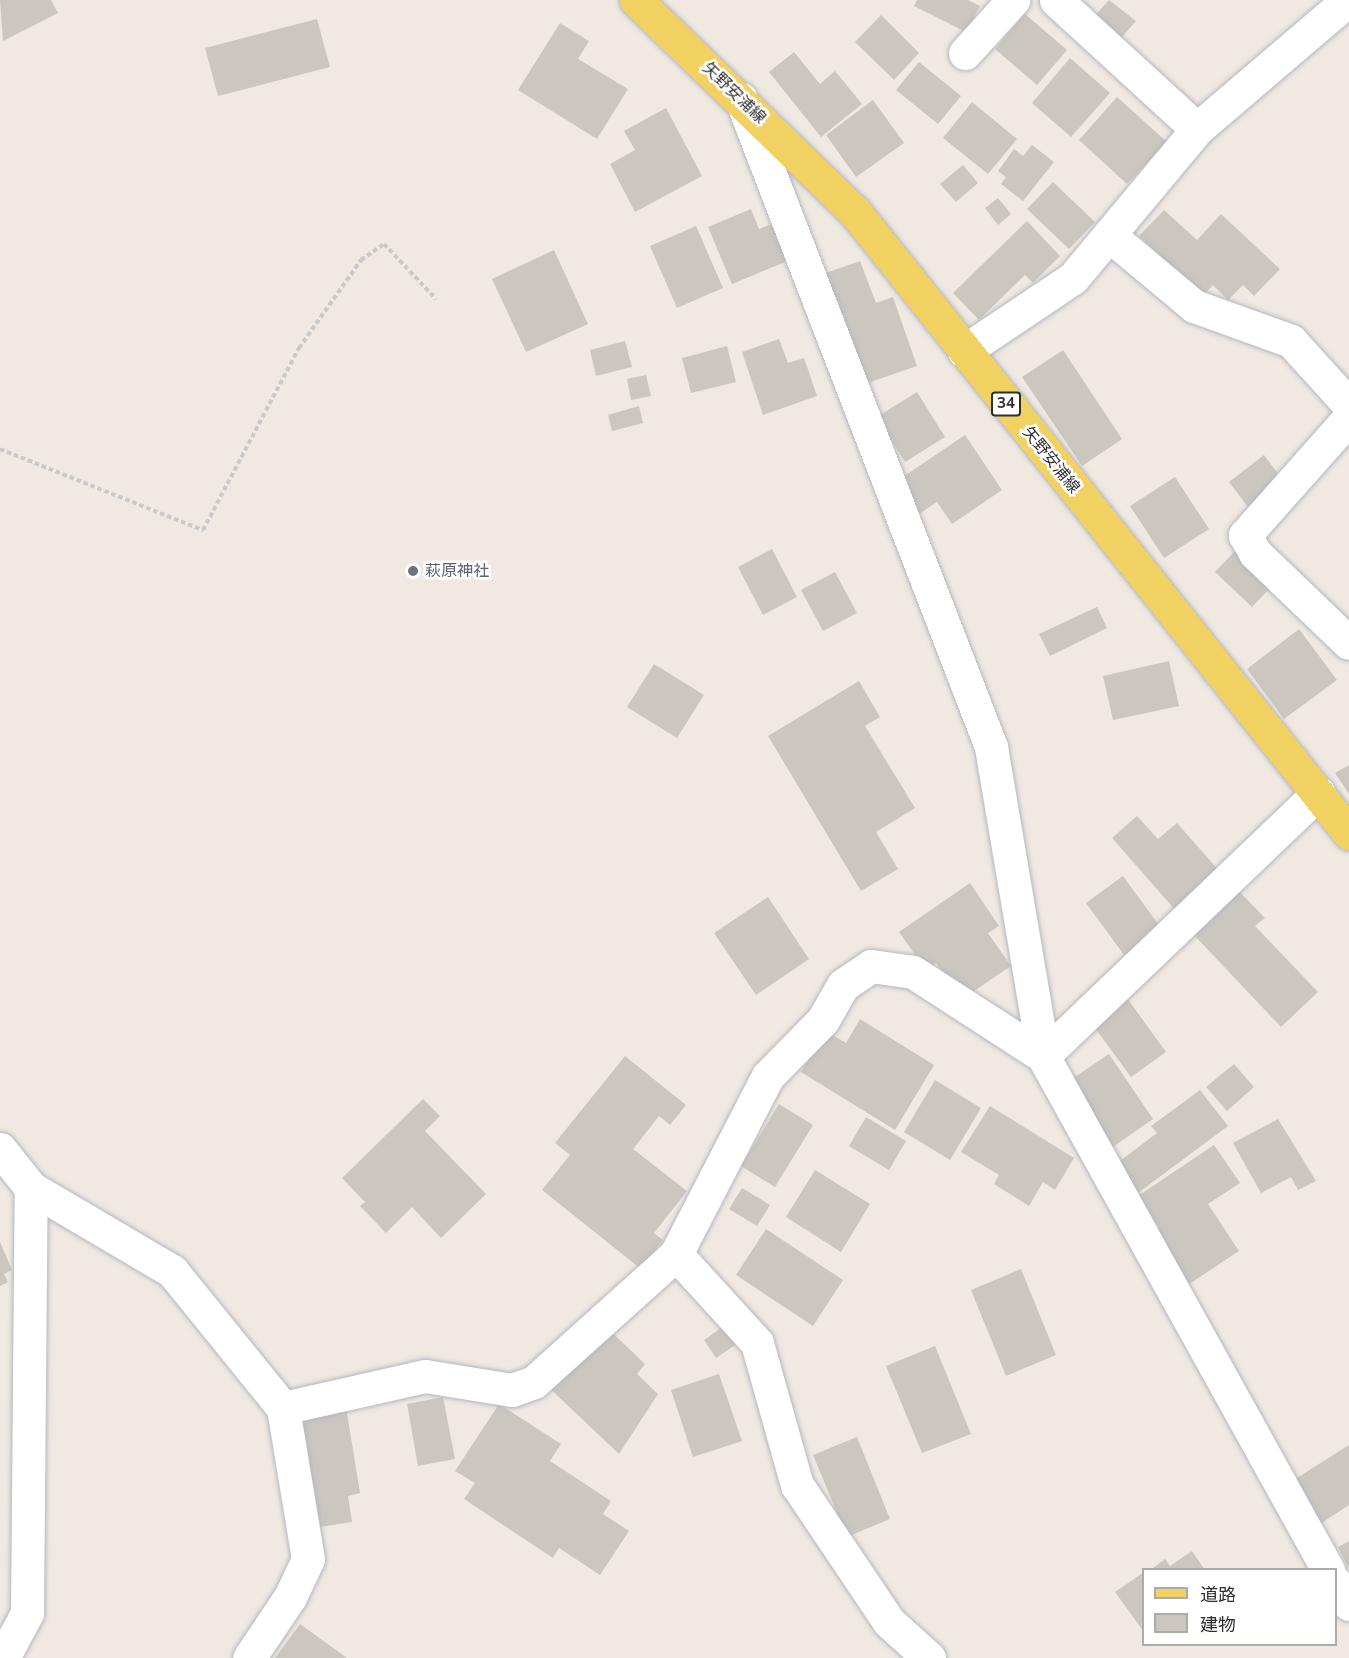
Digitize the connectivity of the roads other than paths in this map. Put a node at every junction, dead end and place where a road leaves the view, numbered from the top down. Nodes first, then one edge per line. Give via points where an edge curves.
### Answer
1 (636, 0) edge
2 (1013, 0) edge
3 (1056, 0) edge
4 (1347, 0) edge
5 (964, 53) dead end
6 (741, 99) junction
7 (1197, 129) junction
8 (1109, 235) junction
9 (964, 351) junction
10 (1349, 405) edge
11 (1349, 418) edge
12 (1349, 643) edge
13 (1318, 793) junction
14 (1349, 833) edge
15 (1042, 1056) junction
16 (0, 1149) edge
17 (31, 1188) junction
18 (676, 1254) junction
19 (283, 1408) junction
20 (1327, 1568) edge
21 (1337, 1586) edge
22 (1349, 1604) edge
23 (3, 1658) edge
24 (249, 1658) edge
25 (929, 1658) edge

1 - 6 main road, 矢野安浦線 / 34
2 - 5 street
3 - 7 street
4 - 7 street
6 - 9 main road, 矢野安浦線 / 34 via 855,212
6 - 15 street via 991,747
7 - 8 street
8 - 9 street via 1073,278
8 - 10 street via 1194,306 1291,341
9 - 13 main road, 矢野安浦線 / 34
11 - 12 street via 1245,535 1255,553
13 - 14 main road, 矢野安浦線 / 34
13 - 15 street
15 - 18 street via 913,972 871,966 843,985 824,1020 768,1076
15 - 20 street
16 - 17 street
17 - 19 street via 172,1270
17 - 23 street via 27,1613
18 - 19 street via 534,1382 512,1390 425,1376
18 - 25 street via 757,1342 797,1485 889,1622
19 - 24 street via 308,1559 290,1597
21 - 22 street

